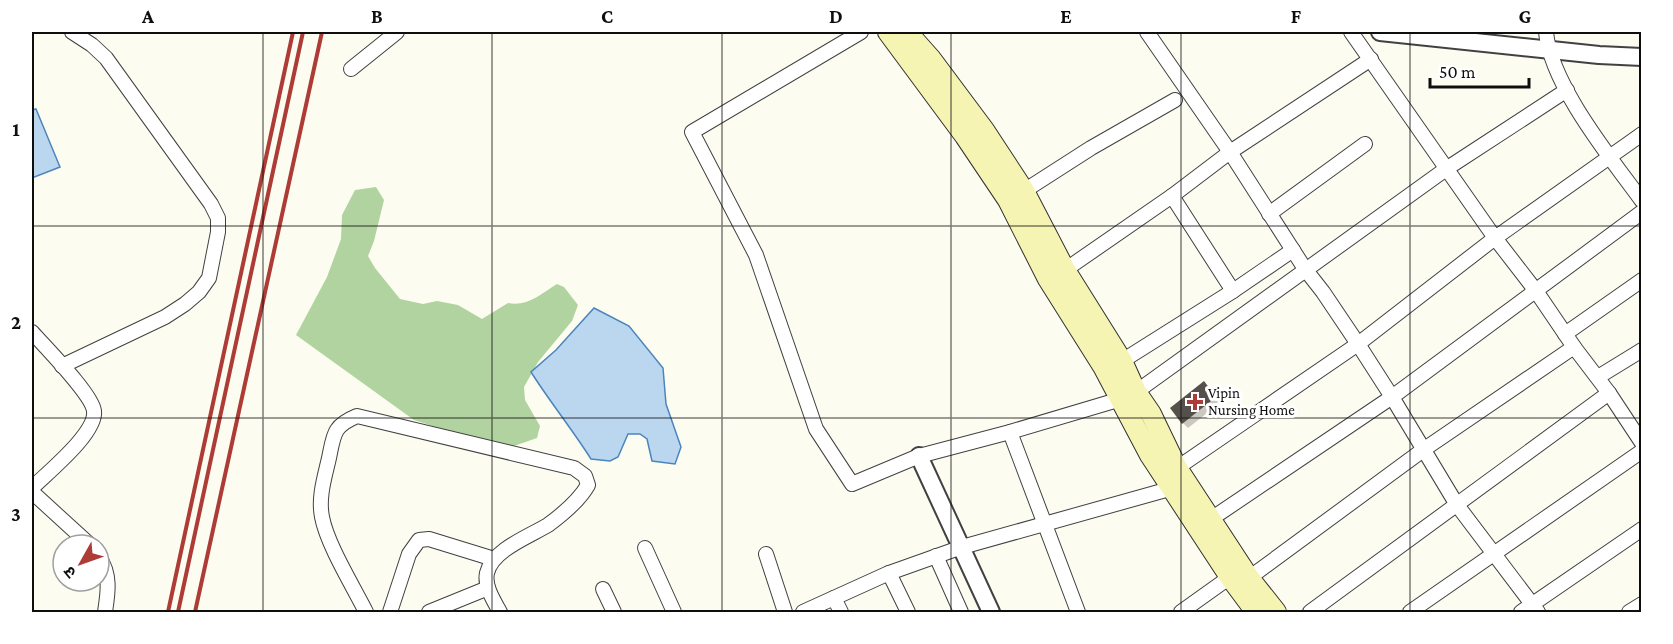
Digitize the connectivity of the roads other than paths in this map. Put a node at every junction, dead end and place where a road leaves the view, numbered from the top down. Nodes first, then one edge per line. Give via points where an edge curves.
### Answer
1 (72, 32) edge
2 (397, 32) edge
3 (861, 32) edge
4 (888, 32) edge
5 (907, 32) edge
6 (1147, 32) edge
7 (1352, 32) edge
8 (1380, 32) edge
9 (1546, 32) edge
10 (1400, 33) edge
11 (1550, 50) junction
12 (1641, 57) edge
13 (1371, 59) junction
14 (351, 69) dead end
15 (1567, 90) junction
16 (1175, 100) dead end
17 (1641, 134) edge
18 (1365, 144) dead end
19 (1230, 152) junction
20 (1610, 156) junction
21 (1446, 169) junction
22 (1024, 191) junction
23 (1172, 196) junction
24 (1641, 201) edge
25 (1641, 212) edge
26 (1269, 214) junction
27 (1495, 238) junction
28 (1293, 250) junction
29 (1305, 269) junction
30 (1065, 270) junction
31 (1641, 280) edge
32 (1233, 291) junction
33 (1536, 291) junction
34 (32, 332) edge
35 (1565, 333) junction
36 (1358, 344) junction
37 (1574, 347) junction
38 (1641, 350) edge
39 (1122, 361) junction
40 (62, 366) junction
41 (1598, 378) junction
42 (1609, 393) junction
43 (1129, 396) junction
44 (1392, 397) junction
45 (1636, 420) edge
46 (1010, 432) junction
47 (1641, 443) edge
48 (1423, 450) junction
49 (1641, 451) edge
50 (919, 456) junction
51 (1177, 468) junction
52 (1173, 488) junction
53 (32, 490) edge
54 (1457, 505) junction
55 (1211, 519) junction
56 (1046, 524) junction
57 (1641, 529) edge
58 (77, 533) edge
59 (962, 547) junction
60 (645, 548) dead end
61 (766, 554) dead end
62 (1493, 554) junction
63 (936, 556) junction
64 (494, 560) junction
65 (889, 573) junction
66 (1239, 578) junction
67 (488, 588) junction
68 (603, 589) dead end
69 (108, 593) edge
70 (834, 598) junction
71 (1641, 604) edge
72 (1530, 610) edge
73 (105, 612) edge
74 (366, 612) edge
75 (390, 612) edge
76 (429, 612) edge
77 (500, 612) edge
78 (614, 612) edge
79 (674, 612) edge
80 (785, 612) edge
81 (803, 612) edge
82 (841, 612) edge
83 (908, 612) edge
84 (961, 612) edge
85 (991, 612) edge
86 (1078, 612) edge
87 (1181, 612) edge
88 (1256, 612) edge
89 (1276, 612) edge
90 (1310, 612) edge
91 (1410, 612) edge
92 (1629, 612) edge

1 - 40 street via 105,58 211,204 218,218 218,232 209,278 186,304
2 - 14 street
3 - 50 street via 692,132 756,255 816,429 852,484
4 - 43 main road via 1008,200 1048,279 1104,368
5 - 22 main road via 984,129
6 - 19 street
7 - 13 street
8 - 10 street
9 - 11 street
10 - 11 street
11 - 12 street
11 - 15 street
13 - 19 street
13 - 21 street
15 - 20 street
15 - 21 street
16 - 22 street
17 - 20 street
18 - 26 street
19 - 23 street
19 - 26 street
20 - 24 street
20 - 27 street
21 - 27 street
21 - 29 street
22 - 30 main road
23 - 30 street
23 - 32 street
25 - 33 street
26 - 28 street
27 - 33 street
27 - 36 street
28 - 29 street
28 - 32 street
29 - 36 street
29 - 43 street
30 - 39 main road
31 - 35 street
32 - 39 street
33 - 35 street
33 - 44 street
34 - 40 street
35 - 37 street
36 - 44 street
36 - 51 street
37 - 41 street
37 - 48 street
38 - 41 street
39 - 43 main road
40 - 53 street via 87,395 94,411 92,423 84,437
41 - 42 street
42 - 45 street
42 - 54 street
43 - 46 street
43 - 51 main road via 1151,414
43 - 52 main road via 1150,454
44 - 48 street
44 - 55 street
45 - 47 street
46 - 50 street
46 - 56 street
48 - 54 street
48 - 66 street
49 - 62 street
50 - 59 street
51 - 55 main road
52 - 56 street
52 - 66 main road
53 - 58 street
54 - 62 street
54 - 90 street
55 - 66 main road
56 - 59 street
56 - 86 street
57 - 72 street
59 - 63 street
59 - 85 street
60 - 79 street
61 - 80 street
62 - 72 street
62 - 91 street
63 - 65 street
63 - 84 street
64 - 67 street via 487,574
64 - 74 street via 566,511 588,485 585,476 574,468 357,416 335,430 321,496 321,516
64 - 75 street via 429,539 419,540 409,554
65 - 70 street
65 - 83 street
66 - 87 street
66 - 88 main road
66 - 89 main road
67 - 76 street
67 - 77 street
68 - 78 street
69 - 73 street
70 - 81 street
70 - 82 street
71 - 92 street

